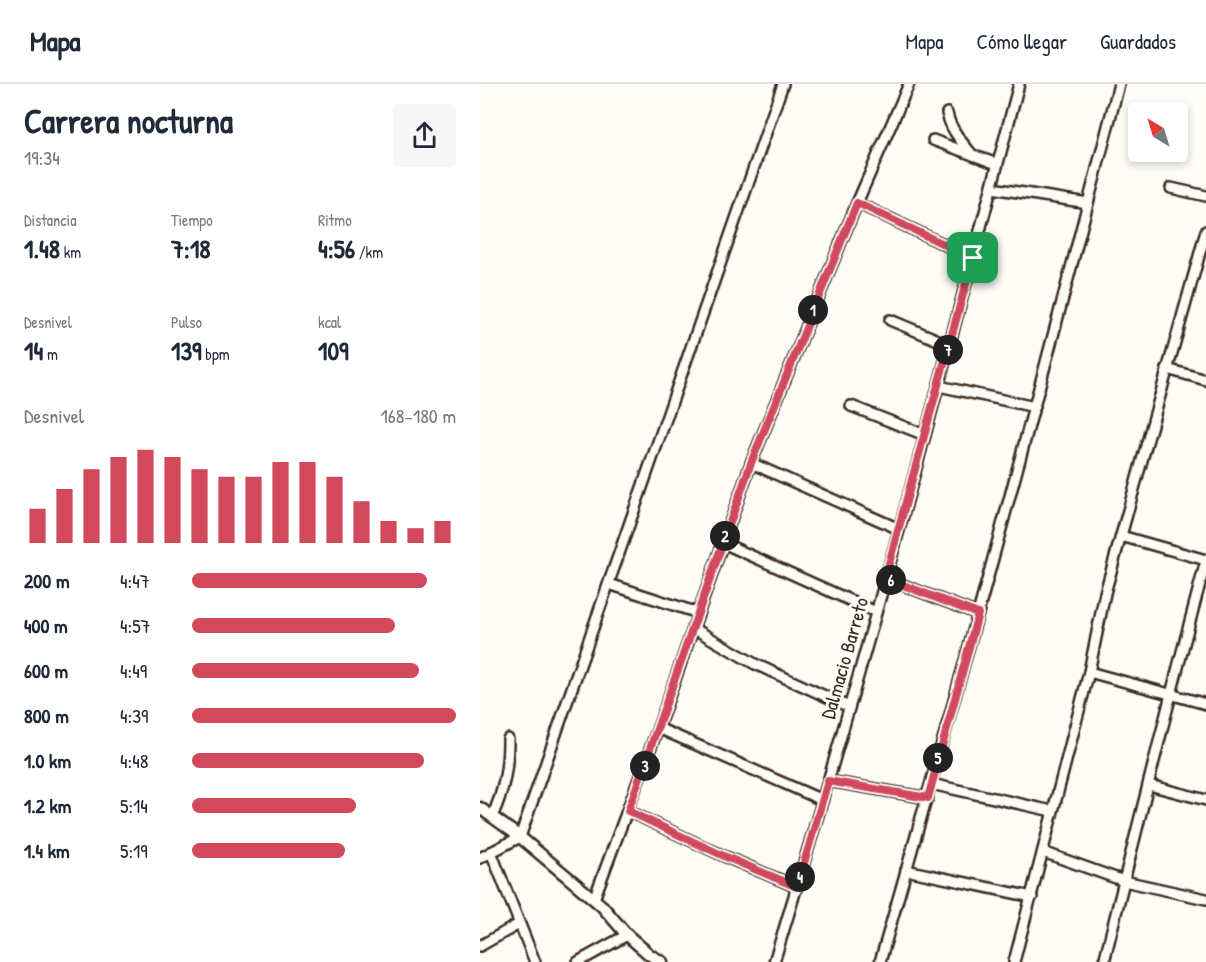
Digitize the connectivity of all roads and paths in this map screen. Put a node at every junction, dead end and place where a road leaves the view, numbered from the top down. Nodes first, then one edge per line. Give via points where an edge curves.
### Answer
1 (783, 84) edge
2 (909, 84) edge
3 (1019, 84) edge
4 (1119, 84) edge
5 (947, 113) dead end
6 (933, 140) dead end
7 (972, 154) junction
8 (997, 164) junction
9 (992, 188) junction
10 (1171, 188) dead end
11 (1206, 196) edge
12 (857, 203) junction
13 (1088, 203) junction
14 (1206, 231) edge
15 (973, 258) junction
16 (890, 320) dead end
17 (950, 345) junction
18 (1167, 369) junction
19 (1206, 380) edge
20 (939, 386) junction
21 (851, 406) dead end
22 (1035, 407) junction
23 (925, 435) junction
24 (751, 463) junction
25 (899, 529) junction
26 (1121, 536) junction
27 (723, 543) junction
28 (1206, 561) edge
29 (885, 578) junction
30 (609, 584) junction
31 (876, 612) junction
32 (698, 613) junction
33 (978, 614) junction
34 (693, 628) junction
35 (1089, 672) junction
36 (1170, 694) junction
37 (1206, 704) edge
38 (849, 707) junction
39 (658, 728) junction
40 (508, 739) dead end
41 (828, 781) junction
42 (931, 784) junction
43 (1149, 785) junction
44 (928, 798) junction
45 (822, 800) junction
46 (1206, 800) edge
47 (480, 808) edge
48 (628, 811) junction
49 (1052, 811) junction
50 (492, 817) junction
51 (520, 837) junction
52 (491, 852) junction
53 (1043, 852) junction
54 (480, 858) edge
55 (906, 870) junction
56 (1124, 881) junction
57 (797, 887) junction
58 (1032, 897) junction
59 (594, 899) junction
60 (1206, 899) edge
61 (519, 924) junction
62 (627, 935) junction
63 (480, 946) edge
64 (535, 962) edge
65 (578, 962) edge
66 (662, 962) edge
67 (774, 962) edge
68 (880, 962) edge
69 (1014, 962) edge
70 (1104, 962) edge

1 - 30 street
2 - 12 street
3 - 8 street, Dalmacio Barreto
4 - 13 street
5 - 7 street
6 - 7 street
7 - 8 street
8 - 9 street, Dalmacio Barreto
9 - 13 street
9 - 15 street, Dalmacio Barreto
10 - 11 street
12 - 15 street
12 - 24 street
13 - 22 street
14 - 18 street
15 - 17 street, Dalmacio Barreto
16 - 17 street
17 - 20 street, Dalmacio Barreto
18 - 19 street
18 - 26 street
20 - 22 street
20 - 23 street, Dalmacio Barreto
21 - 23 street
22 - 33 street
23 - 25 street, Dalmacio Barreto
24 - 25 street
24 - 27 street
25 - 29 street, Dalmacio Barreto
26 - 28 street
26 - 35 street
27 - 31 street
27 - 32 street
28 - 36 street
29 - 31 street, Dalmacio Barreto
29 - 33 street
30 - 32 street
30 - 51 street
31 - 38 street, Dalmacio Barreto
32 - 34 street
33 - 42 street
34 - 38 street via 755,664
34 - 39 street
35 - 36 street
35 - 49 street
36 - 37 street
36 - 43 street
38 - 41 street, Dalmacio Barreto
39 - 45 street
39 - 48 street
40 - 50 street via 503,792
41 - 44 street
41 - 45 street, Dalmacio Barreto
42 - 44 street
42 - 49 street
43 - 46 street
43 - 56 street
44 - 55 street
45 - 57 street, Dalmacio Barreto
47 - 50 main road
48 - 57 street
48 - 59 street
49 - 53 street
50 - 51 main road
51 - 52 street
51 - 59 main road
52 - 54 street
52 - 61 street
53 - 56 street
53 - 58 street
55 - 58 street
55 - 68 street
56 - 60 street
56 - 70 street
57 - 67 street, Dalmacio Barreto
58 - 69 street
59 - 62 main road
61 - 63 street
61 - 64 street
62 - 65 street
62 - 66 main road

